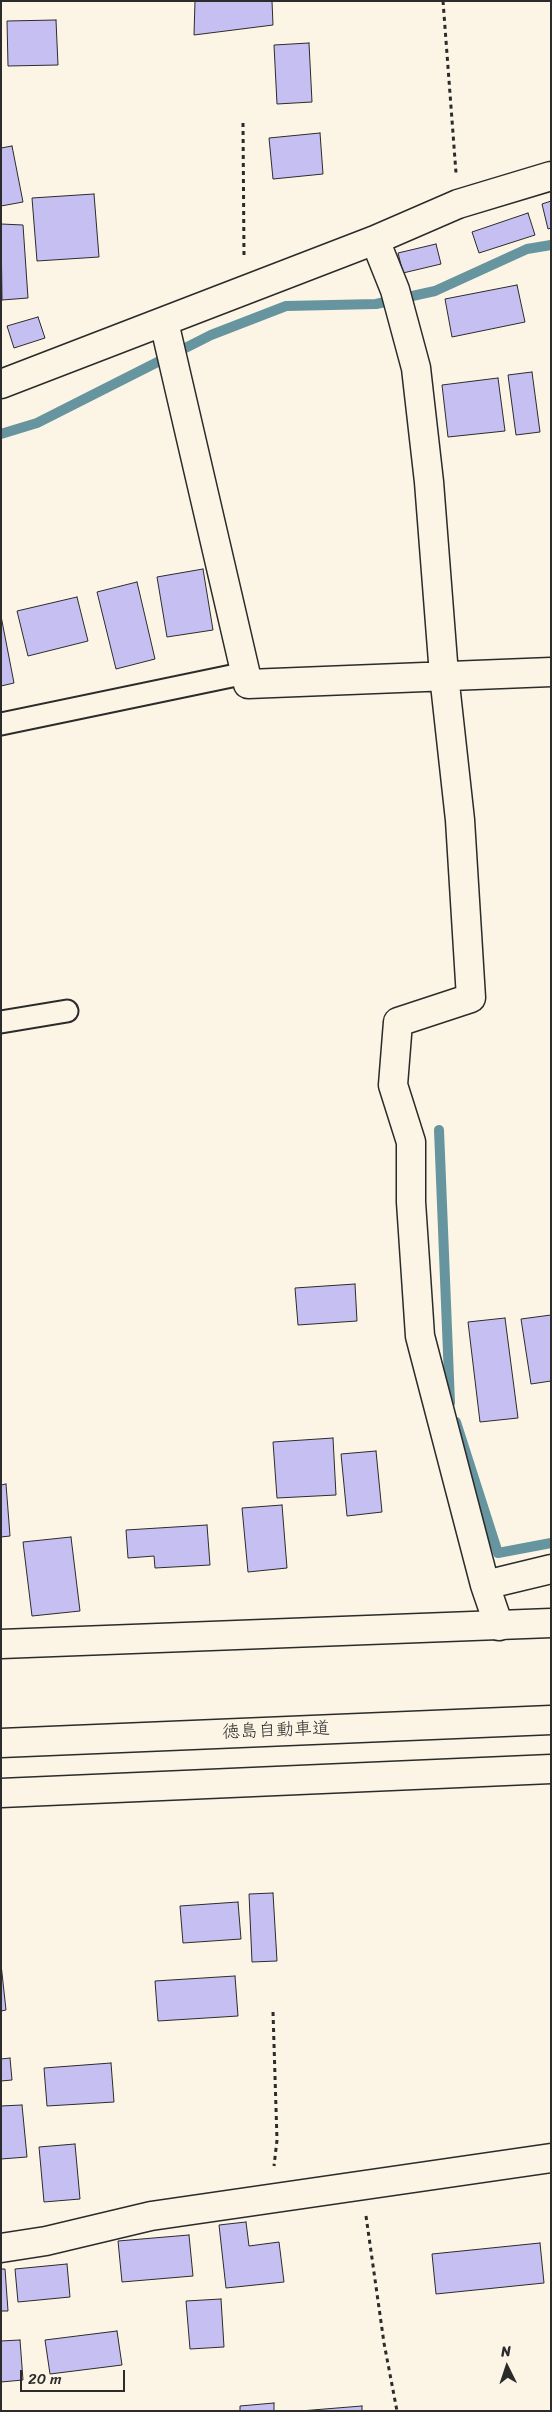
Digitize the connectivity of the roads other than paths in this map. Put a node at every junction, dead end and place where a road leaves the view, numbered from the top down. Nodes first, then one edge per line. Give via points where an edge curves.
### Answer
1 (551, 176) edge
2 (375, 240) junction
3 (169, 345) junction
4 (1, 384) edge
5 (551, 672) edge
6 (246, 673) junction
7 (444, 675) junction
8 (1, 724) edge
9 (66, 1011) dead end
10 (1, 1022) edge
11 (551, 1569) edge
12 (485, 1585) junction
13 (551, 1623) edge
14 (499, 1626) junction
15 (1, 1644) edge
16 (551, 1720) edge
17 (1, 1743) edge
18 (551, 1770) edge
19 (1, 1793) edge
20 (551, 2158) edge
21 (1, 2248) edge

1 - 2 main road via 458,204
2 - 3 main road via 244,291
2 - 7 main road via 397,300 416,368 429,482
3 - 4 main road
3 - 6 main road
5 - 7 main road
6 - 7 main road via 248,684
6 - 8 lane
7 - 12 main road via 460,820 471,998 398,1022 393,1085 411,1142 411,1202 420,1336
9 - 10 lane
11 - 12 main road
12 - 14 main road
13 - 14 main road
14 - 15 main road
16 - 17 main road, 徳島自動車道
18 - 19 main road
20 - 21 main road via 151,2216 46,2241

